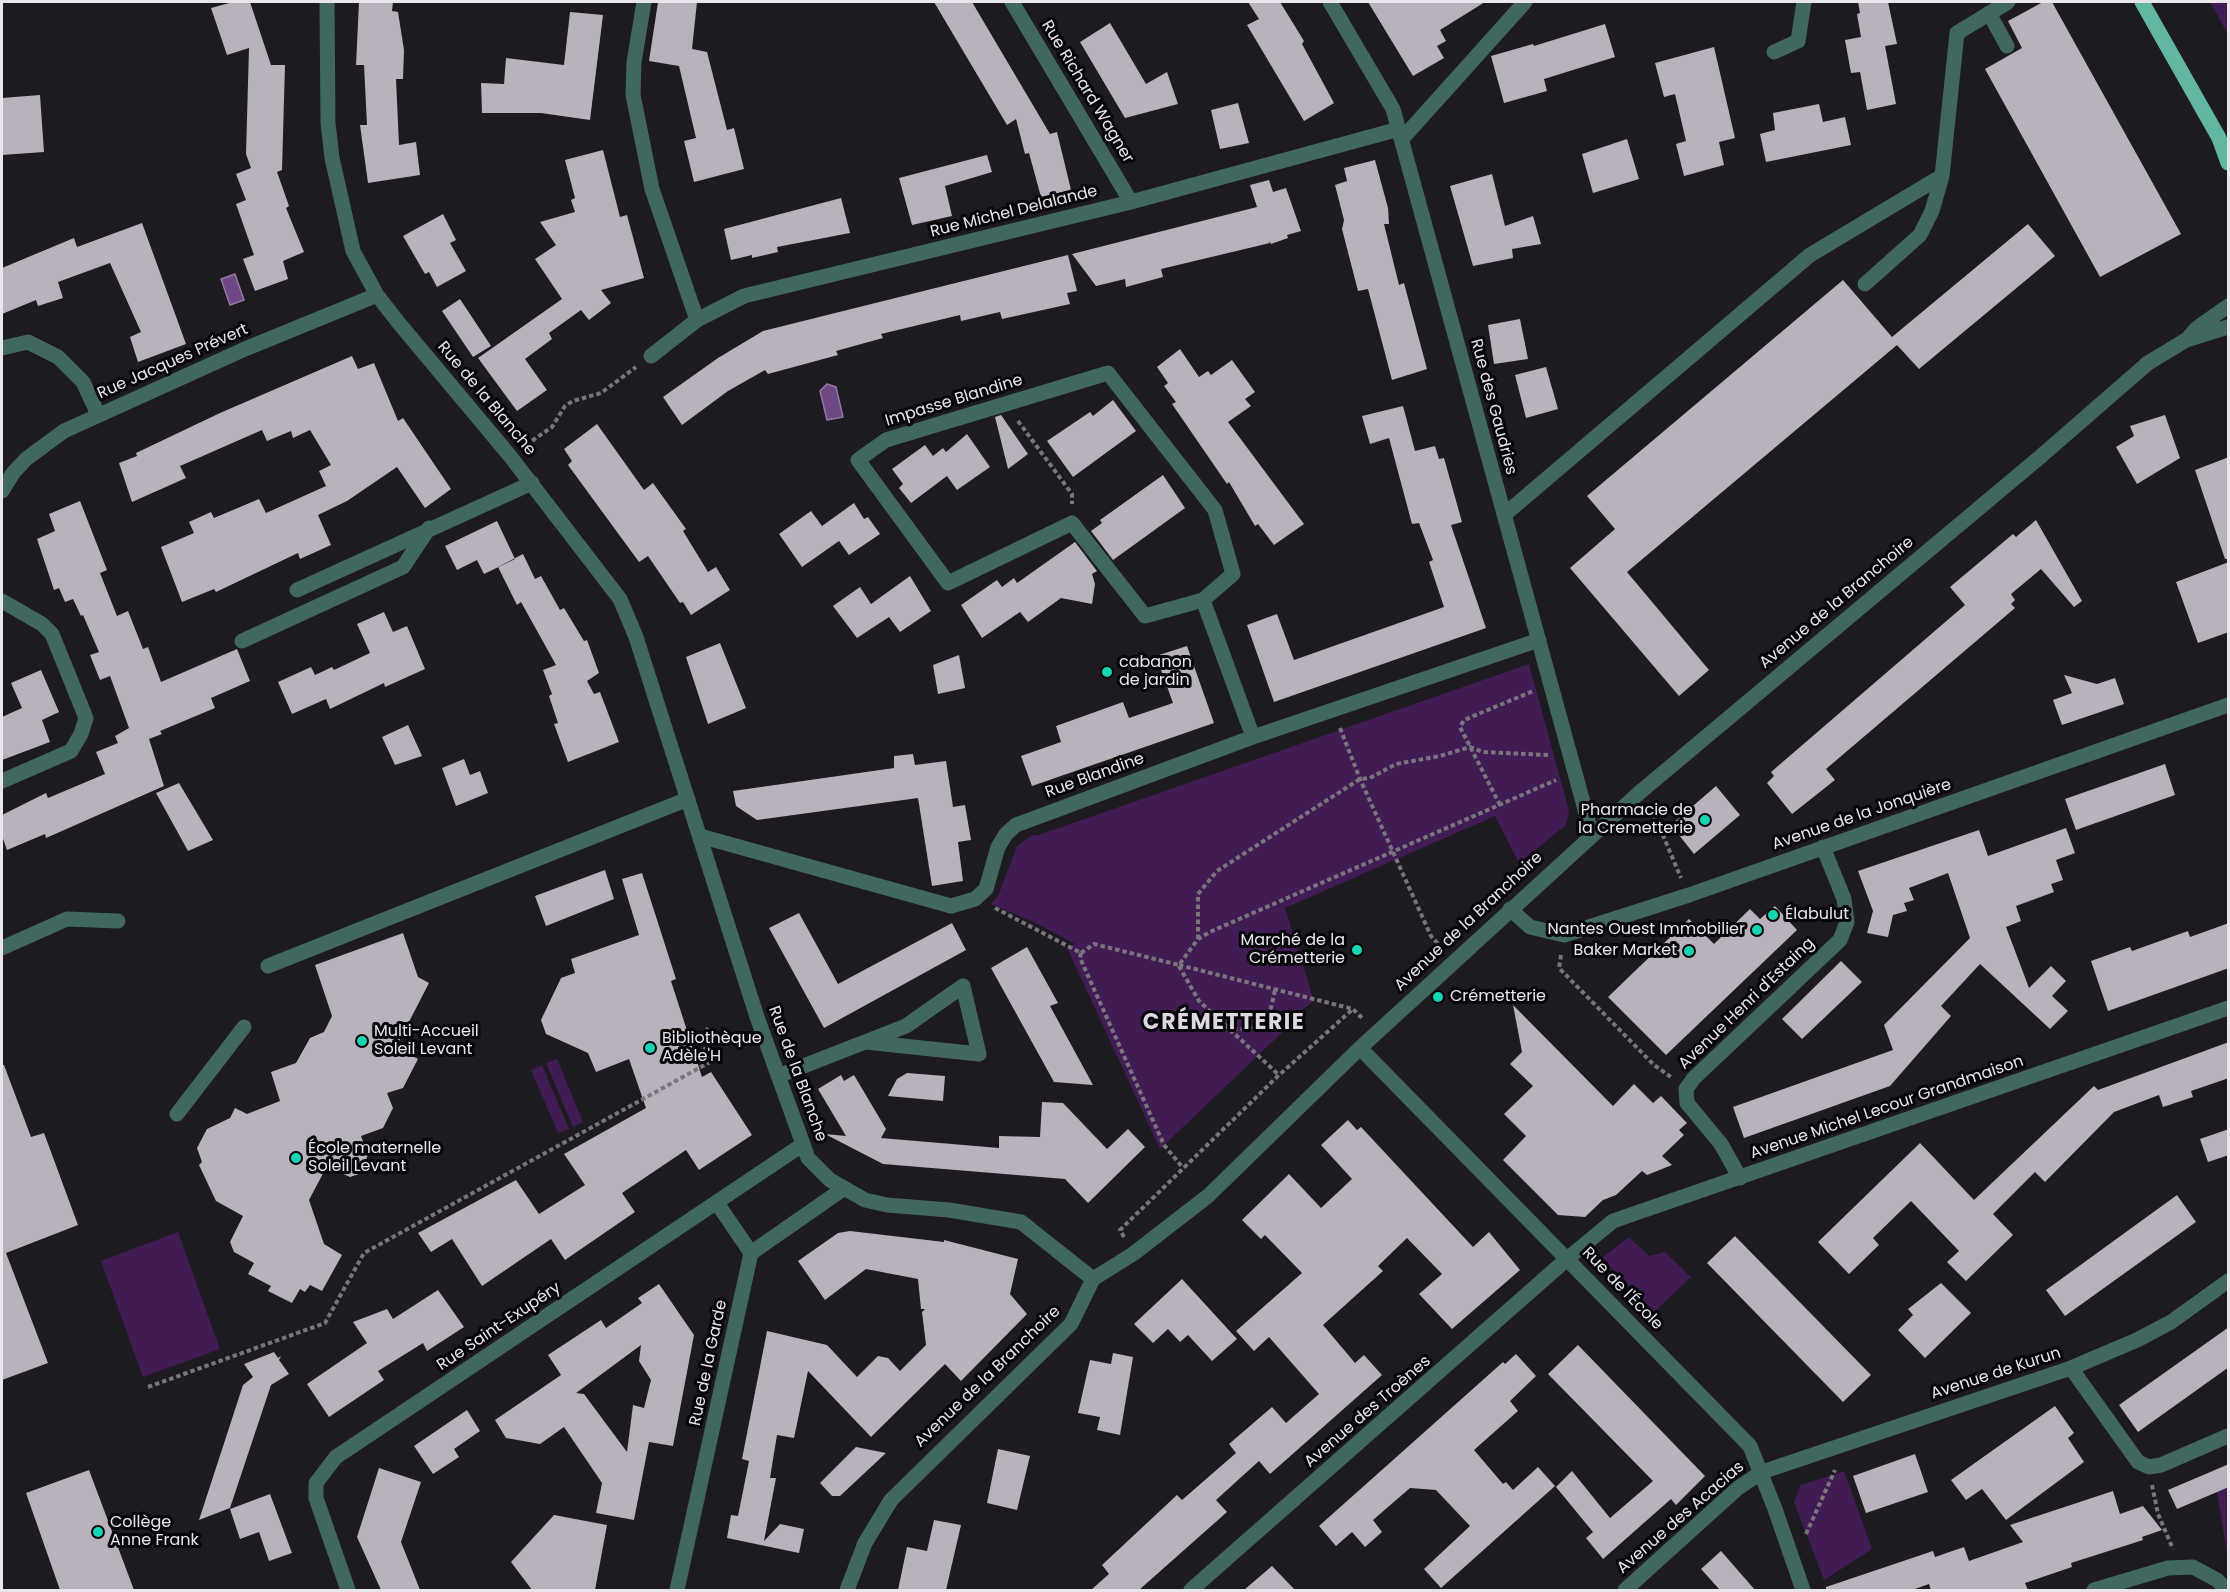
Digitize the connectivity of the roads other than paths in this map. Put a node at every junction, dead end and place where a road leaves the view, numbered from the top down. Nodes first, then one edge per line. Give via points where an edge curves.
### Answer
1 (327, 2) edge
2 (644, 2) edge
3 (1012, 2) edge
4 (1330, 2) edge
5 (1526, 2) edge
6 (1804, 2) edge
7 (2008, 2) edge
8 (2142, 2) edge
9 (1989, 13) junction
10 (2007, 46) dead end
11 (1774, 52) dead end
12 (1400, 134) junction
13 (2224, 144) edge
14 (2229, 163) edge
15 (1942, 176) junction
16 (1131, 202) junction
17 (1865, 284) dead end
18 (377, 295) junction
19 (2229, 306) edge
20 (697, 320) junction
21 (2229, 327) edge
22 (2186, 340) junction
23 (2, 348) edge
24 (651, 356) road end
25 (98, 414) junction
26 (532, 483) junction
27 (2, 491) edge
28 (1504, 515) junction
29 (429, 528) junction
30 (297, 590) dead end
31 (1203, 600) junction
32 (2, 602) edge
33 (1539, 640) junction
34 (242, 641) dead end
35 (2229, 705) edge
36 (1253, 737) junction
37 (2, 781) edge
38 (688, 799) junction
39 (1592, 835) junction
40 (700, 836) junction
41 (1823, 847) junction
42 (1510, 909) junction
43 (118, 921) dead end
44 (2, 948) edge
45 (268, 966) dead end
46 (2229, 1008) edge
47 (244, 1027) dead end
48 (865, 1042) junction
49 (1360, 1048) junction
50 (778, 1076) junction
51 (177, 1114) dead end
52 (802, 1145) junction
53 (1740, 1178) junction
54 (843, 1189) junction
55 (717, 1203) junction
56 (752, 1253) junction
57 (1567, 1259) junction
58 (1093, 1279) junction
59 (2229, 1281) edge
60 (2072, 1368) junction
61 (2229, 1436) edge
62 (1762, 1472) junction
63 (348, 1590) edge
64 (677, 1590) edge
65 (847, 1590) edge
66 (1191, 1590) edge
67 (1625, 1590) edge
68 (1803, 1590) edge
69 (2094, 1590) edge
70 (2227, 1590) edge

1 - 18 street, Rue de la Blanche via 332,158 353,251
2 - 20 street via 633,95 652,189
3 - 16 street, Rue Richard Wagner
4 - 12 street, Rue des Gaudries via 1393,109
5 - 12 street
6 - 11 street via 1798,41
7 - 9 street
8 - 13 main road
9 - 10 street
9 - 15 street via 1957,33
12 - 16 street, Rue Michel Delalande
12 - 28 street, Rue des Gaudries
13 - 14 main road
15 - 17 street via 1920,235
15 - 28 street via 1810,255
16 - 20 street, Rue Michel Delalande via 744,296
18 - 25 street, Rue Jacques Prévert
18 - 26 street, Rue de la Blanche
19 - 22 street, Avenue de la Branchoire
20 - 24 street, Rue Michel Delalande
21 - 22 street, Avenue de la Branchoire
22 - 39 street, Avenue de la Branchoire via 2148,363
23 - 25 street via 28,342 58,357 83,382
25 - 27 street, Rue Jacques Prévert via 45,444 13,473
26 - 29 street
26 - 38 street, Rue de la Blanche via 620,599
28 - 33 street, Rue des Gaudries
29 - 30 street
29 - 34 street via 403,567
31 - 31 street, Impasse Blandine via 1233,574 1215,510 1108,373 886,440 858,460 948,584 1072,523 1145,616
31 - 36 street
32 - 37 street via 42,624 52,634 86,718 71,751
33 - 36 street, Rue Blandine
33 - 39 street, Rue des Gaudries
35 - 41 street, Avenue de la Jonquière
36 - 40 street, Rue Blandine via 1016,825 998,847 986,889 975,899 951,906
38 - 40 street, Rue de la Blanche
38 - 45 street
39 - 42 street, Avenue de la Branchoire
40 - 50 street, Rue de la Blanche
41 - 42 street, Avenue de la Jonquière via 1564,935 1530,927
41 - 53 street, Avenue Henri d'Estaing via 1844,899 1847,922 1840,940 1686,1089 1687,1103 1721,1144
42 - 49 street, Avenue de la Branchoire
43 - 44 street via 67,919
46 - 53 street, Avenue Michel Lecour Grandmaison
47 - 51 street
48 - 48 street via 906,1026 963,986 979,1054
48 - 50 street
49 - 57 street, Rue de l'École
49 - 58 street, Avenue de la Branchoire via 1208,1196 1133,1254
50 - 52 street, Rue de la Blanche
52 - 54 street, Rue de la Blanche via 818,1169
52 - 55 street, Rue Saint-Exupéry
53 - 57 street, Avenue Michel Lecour Grandmaison via 1613,1221
54 - 56 street
54 - 58 street, Rue de la Blanche via 886,1205 1021,1222
55 - 56 street
55 - 63 street, Rue Saint-Exupéry via 336,1456 316,1483 316,1498
56 - 64 street, Rue de la Garde
57 - 62 street, Rue de l'École via 1750,1446
57 - 66 street, Avenue des Troènes
58 - 65 street, Avenue de la Branchoire via 1071,1324 891,1500 865,1543
59 - 60 street, Avenue de Kurun via 2171,1322
60 - 61 street via 2138,1461 2149,1467
60 - 62 street, Avenue de Kurun
62 - 67 street, Avenue des Acacias via 1738,1488
62 - 68 street, Rue de l'École
69 - 70 street via 2178,1567 2193,1567

